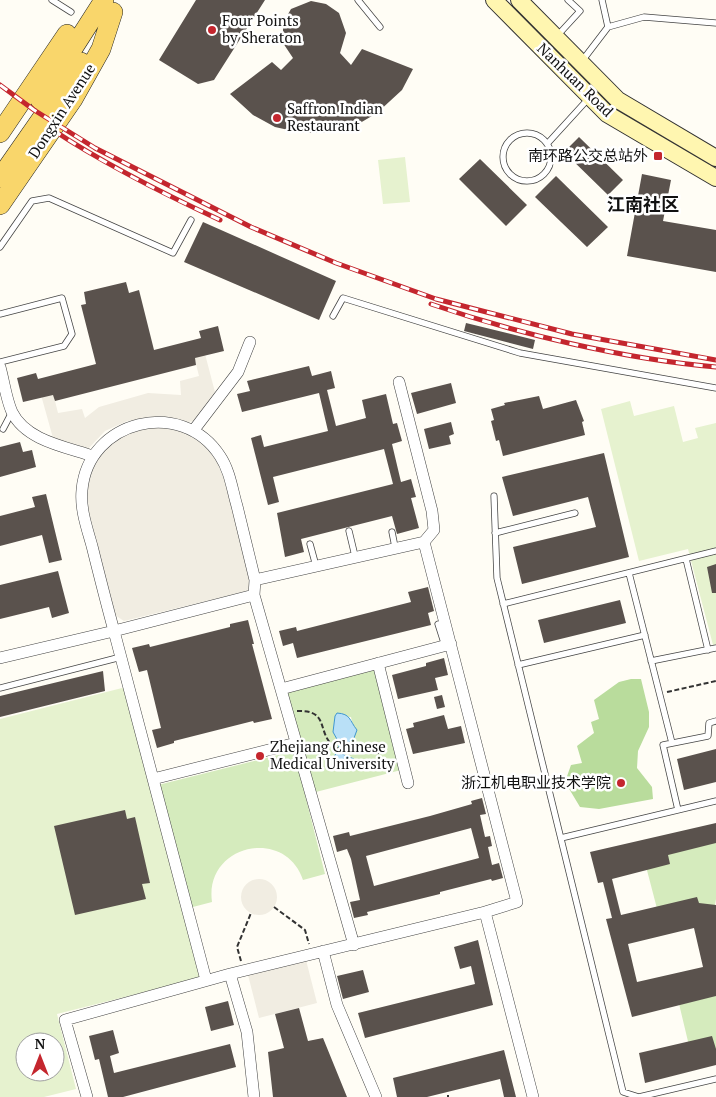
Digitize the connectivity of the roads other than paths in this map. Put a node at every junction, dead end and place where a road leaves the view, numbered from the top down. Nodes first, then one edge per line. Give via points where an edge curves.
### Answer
1 (52, 0) edge
2 (91, 0) edge
3 (357, 0) edge
4 (494, 0) edge
5 (519, 0) edge
6 (568, 0) edge
7 (602, 0) edge
8 (113, 4) edge
9 (71, 12) dead end
10 (716, 24) edge
11 (380, 26) dead end
12 (608, 27) junction
13 (556, 37) junction
14 (581, 63) junction
15 (590, 97) junction
16 (0, 133) edge
17 (547, 144) junction
18 (0, 158) edge
19 (716, 158) edge
20 (0, 178) edge
21 (716, 178) edge
22 (0, 205) edge
23 (190, 220) dead end
24 (0, 247) edge
25 (0, 314) edge
26 (333, 316) dead end
27 (250, 342) dead end
28 (0, 362) edge
29 (0, 367) edge
30 (399, 382) dead end
31 (716, 388) edge
32 (12, 412) junction
33 (3, 429) dead end
34 (193, 431) junction
35 (94, 456) junction
36 (494, 496) dead end
37 (575, 513) dead end
38 (349, 531) dead end
39 (392, 532) dead end
40 (495, 533) junction
41 (424, 542) junction
42 (310, 544) dead end
43 (395, 547) junction
44 (716, 551) edge
45 (355, 556) junction
46 (686, 559) junction
47 (316, 566) junction
48 (629, 573) junction
49 (256, 580) junction
50 (254, 595) junction
51 (503, 604) junction
52 (438, 624) dead end
53 (114, 631) junction
54 (645, 635) junction
55 (448, 645) junction
56 (716, 648) edge
57 (708, 650) junction
58 (121, 657) junction
59 (0, 658) edge
60 (378, 662) junction
61 (652, 662) junction
62 (518, 665) junction
63 (0, 688) edge
64 (281, 689) junction
65 (716, 721) edge
66 (296, 743) junction
67 (672, 743) junction
68 (153, 779) junction
69 (408, 783) dead end
70 (716, 801) edge
71 (678, 810) junction
72 (561, 838) junction
73 (485, 912) junction
74 (354, 945) junction
75 (323, 952) junction
76 (230, 974) junction
77 (206, 980) junction
78 (716, 1079) edge
79 (87, 1097) edge
80 (254, 1097) edge
81 (376, 1097) edge
82 (533, 1097) edge

1 - 9 lane
2 - 16 main road
3 - 11 lane
4 - 15 main road, Nanhuan Road
5 - 13 main road, Nanhuan Road
6 - 13 lane via 580,11
7 - 12 lane
8 - 18 main road, Dongxin Avenue
8 - 20 main road, Dongxin Avenue via 89,51
8 - 22 main road, Dongxin Avenue via 101,49 73,99
10 - 12 lane via 644,17
12 - 14 lane
13 - 14 main road, Nanhuan Road
14 - 19 main road, Nanhuan Road via 618,100
15 - 17 lane
15 - 21 main road, Nanhuan Road via 607,114
17 - 17 lane via 534,134 516,136 504,150 505,168 514,178 538,179 550,164
23 - 24 lane via 173,254 49,198 32,201
25 - 28 lane via 62,298 72,334 64,346
26 - 31 lane via 343,298 520,353
27 - 34 street via 238,372
29 - 32 street
30 - 41 street via 432,511 434,530
32 - 33 lane
32 - 35 street via 20,424 45,441
34 - 35 street via 166,422 144,422 113,435
34 - 49 street via 214,448 226,467
35 - 53 street via 83,481 82,503
36 - 40 lane
37 - 40 lane
38 - 45 lane
39 - 43 lane
40 - 51 lane via 497,578
41 - 43 street
41 - 55 street
42 - 47 lane
43 - 45 street
44 - 46 lane
45 - 47 street
46 - 48 lane
46 - 57 lane
47 - 49 street
48 - 51 lane
48 - 54 lane
49 - 50 street
50 - 53 street
50 - 64 street
51 - 62 lane
52 - 55 lane
53 - 58 street
53 - 59 street
54 - 61 lane
54 - 62 lane
55 - 60 street
55 - 73 street via 517,902
56 - 57 lane
57 - 61 lane
58 - 63 lane
58 - 68 street
60 - 64 street
60 - 69 street
61 - 67 lane
62 - 72 lane
64 - 66 street
65 - 67 lane via 710,723 708,736
66 - 68 street
66 - 74 street
67 - 71 lane via 663,745
68 - 77 street
70 - 71 lane
71 - 72 lane
72 - 78 lane via 623,1092 639,1097
73 - 74 street
73 - 82 street
74 - 75 street
75 - 76 street
75 - 81 street via 337,1005
76 - 77 street
76 - 80 street via 247,1032
77 - 79 street via 65,1020

